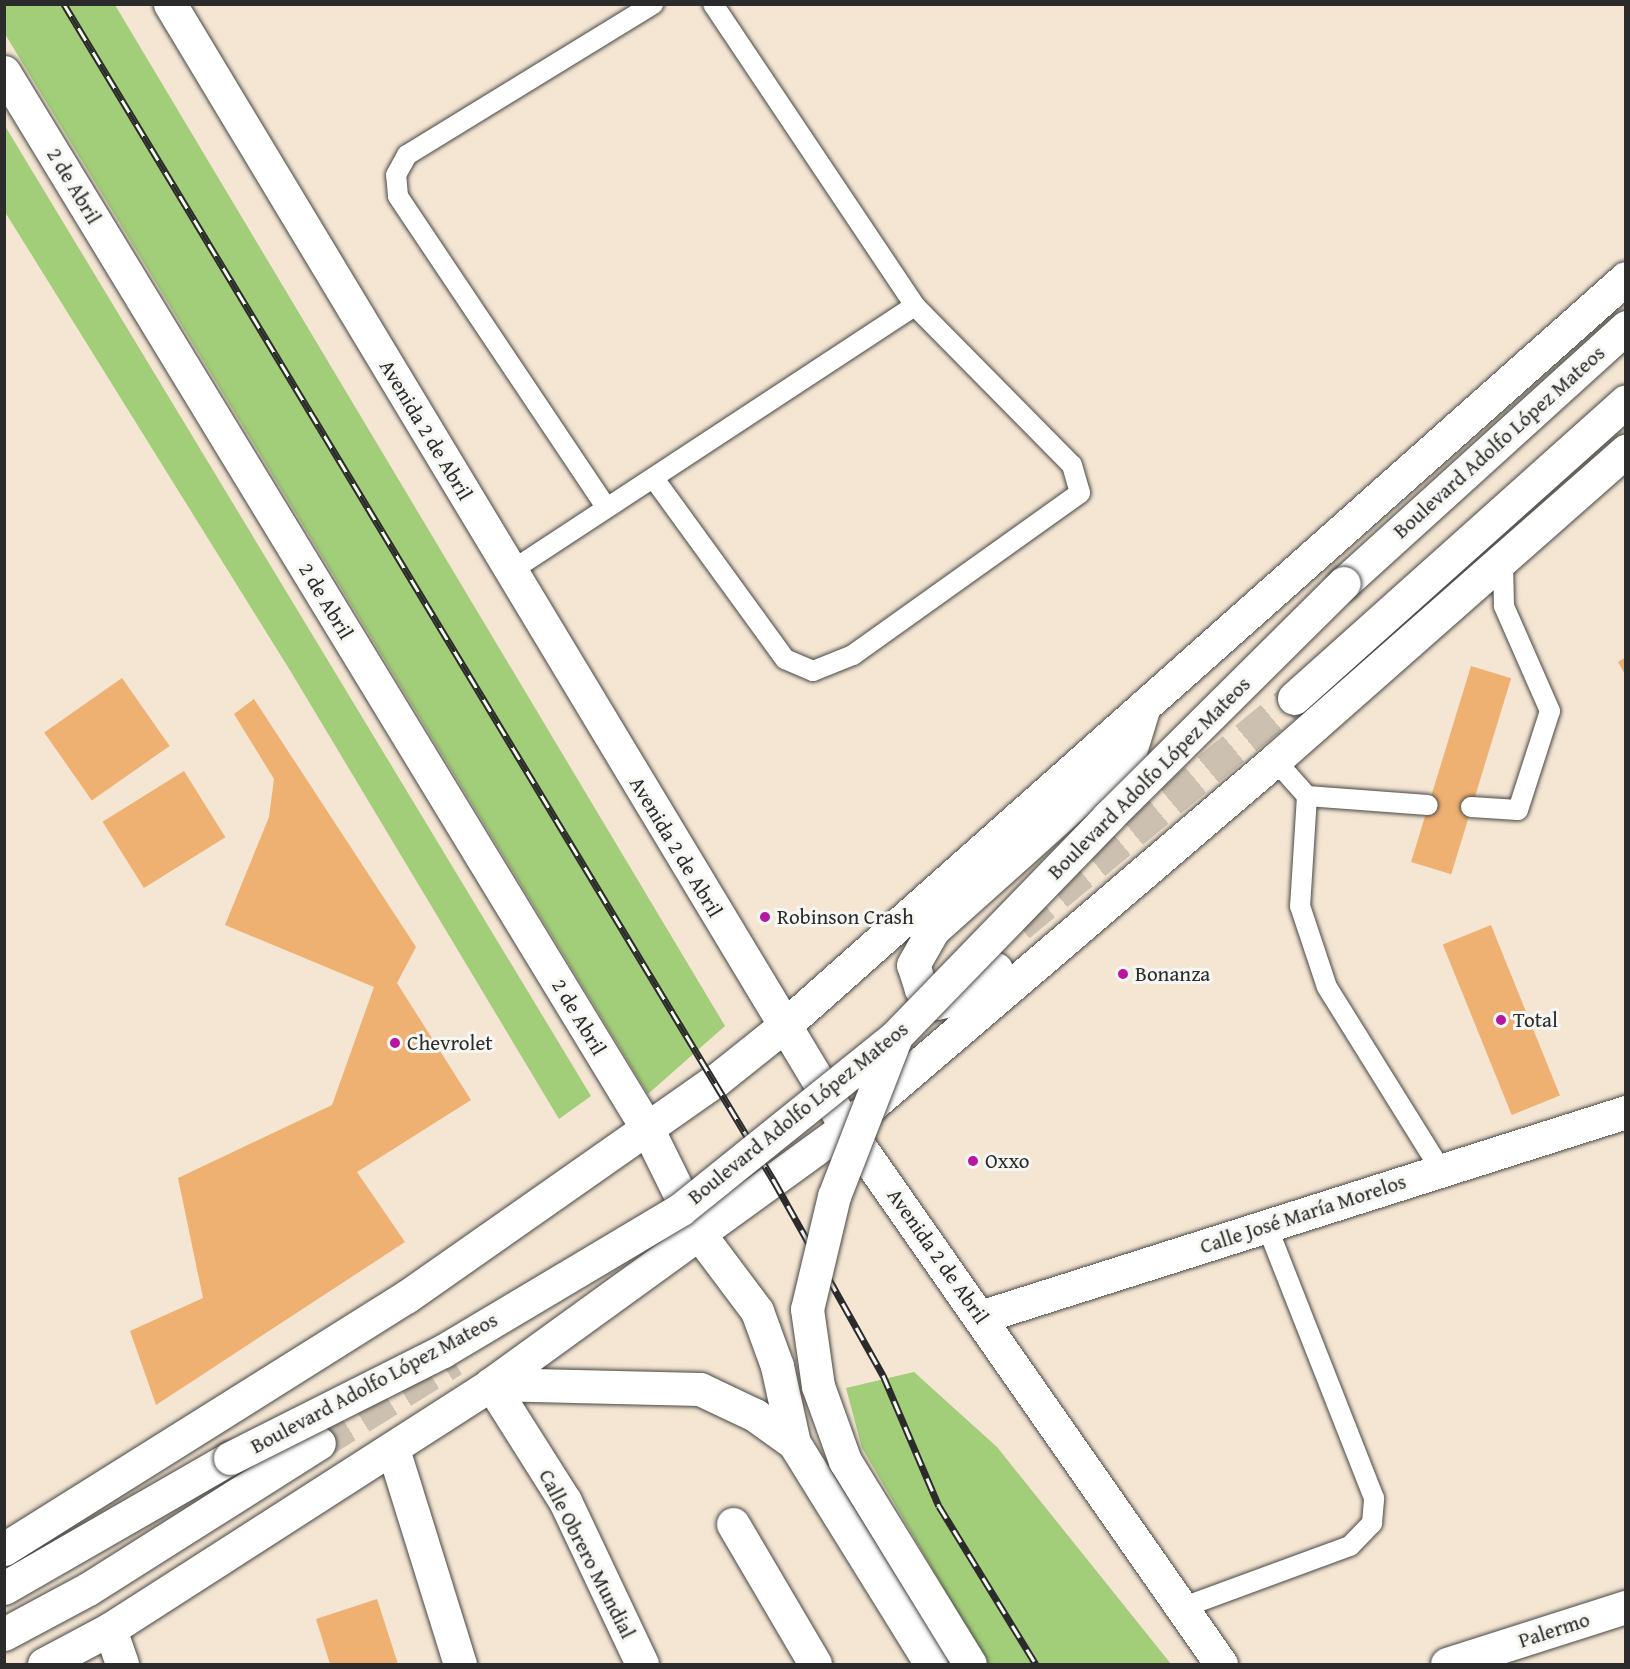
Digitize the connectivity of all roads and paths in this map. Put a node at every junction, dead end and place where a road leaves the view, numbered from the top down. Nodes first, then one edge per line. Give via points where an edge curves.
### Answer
1 (170, 4) edge
2 (653, 4) edge
3 (714, 4) edge
4 (4, 72) edge
5 (1626, 279) edge
6 (915, 306) junction
7 (1626, 327) edge
8 (1626, 401) edge
9 (1626, 451) edge
10 (654, 479) junction
11 (606, 507) junction
12 (1503, 562) junction
13 (511, 571) junction
14 (1294, 698) tunnel mouth
15 (1144, 706) junction
16 (1275, 760) junction
17 (1307, 796) junction
18 (1428, 805) dead end
19 (1471, 807) dead end
20 (1072, 934) junction
21 (784, 1026) junction
22 (895, 1037) junction
23 (1626, 1112) edge
24 (846, 1127) junction
25 (648, 1130) junction
26 (1441, 1170) junction
27 (1267, 1226) junction
28 (700, 1235) junction
29 (980, 1317) junction
30 (491, 1384) junction
31 (319, 1443) tunnel mouth
32 (794, 1443) junction
33 (393, 1449) junction
34 (733, 1524) dead end
35 (4, 1549) edge
36 (4, 1588) edge
37 (1184, 1607) junction
38 (1626, 1607) edge
39 (110, 1629) junction
40 (4, 1634) edge
41 (44, 1665) edge
42 (122, 1665) edge
43 (460, 1665) edge
44 (642, 1665) edge
45 (815, 1665) edge
46 (931, 1665) edge
47 (970, 1665) edge
48 (1221, 1665) edge
49 (1448, 1665) edge

1 - 13 main road, Avenida 2 de Abril
2 - 11 lane via 407,155 396,175 398,196
3 - 6 lane
4 - 25 main road, 2 de Abril
5 - 15 main road, Boulevard Adolfo López Mateos
6 - 10 lane
6 - 10 lane via 1072,465 1080,493 853,655 813,671 785,659
7 - 22 main road, Boulevard Adolfo López Mateos, bridge via 1344,584 1108,817
8 - 14 main road
9 - 12 main road, Boulevard Adolfo López Mateos
10 - 11 lane
11 - 13 lane
12 - 16 main road, Boulevard Adolfo López Mateos
12 - 19 lane via 1504,606 1550,711 1518,810
13 - 21 main road, Avenida 2 de Abril
15 - 20 main road via 1129,755 933,930 921,946 914,975 921,989 936,1003 964,997 1012,955
15 - 21 main road, Boulevard Adolfo López Mateos
16 - 17 lane
16 - 20 main road, Boulevard Adolfo López Mateos
17 - 18 lane
17 - 26 lane via 1300,906 1327,987
20 - 24 main road, Boulevard Adolfo López Mateos
21 - 24 main road, Avenida 2 de Abril
21 - 25 main road, Boulevard Adolfo López Mateos
22 - 36 main road, Boulevard Adolfo López Mateos, bridge via 681,1209 443,1351 230,1458
22 - 47 main road, bridge via 834,1196 807,1309 818,1386 845,1461
23 - 26 main road, Calle José María Morelos
24 - 28 main road, Boulevard Adolfo López Mateos
24 - 29 main road, Avenida 2 de Abril
25 - 28 main road, 2 de Abril
25 - 35 main road, Boulevard Adolfo López Mateos via 406,1297
26 - 27 main road, Calle José María Morelos
27 - 29 main road, Calle José María Morelos
27 - 37 lane via 1374,1498 1372,1523 1350,1546
28 - 30 main road, Boulevard Adolfo López Mateos
28 - 32 main road, 2 de Abril via 757,1311 777,1366
29 - 37 main road, Avenida 2 de Abril
30 - 32 main road via 700,1389 755,1414
30 - 33 main road, Boulevard Adolfo López Mateos
30 - 44 main road, Calle Obrero Mundial via 564,1501
31 - 40 main road, Boulevard Adolfo López Mateos via 88,1589
32 - 46 main road
33 - 39 main road, Boulevard Adolfo López Mateos
33 - 43 main road
34 - 45 main road
37 - 48 main road, Avenida 2 de Abril
38 - 49 main road, Palermo
39 - 41 main road, Boulevard Adolfo López Mateos
39 - 42 main road

